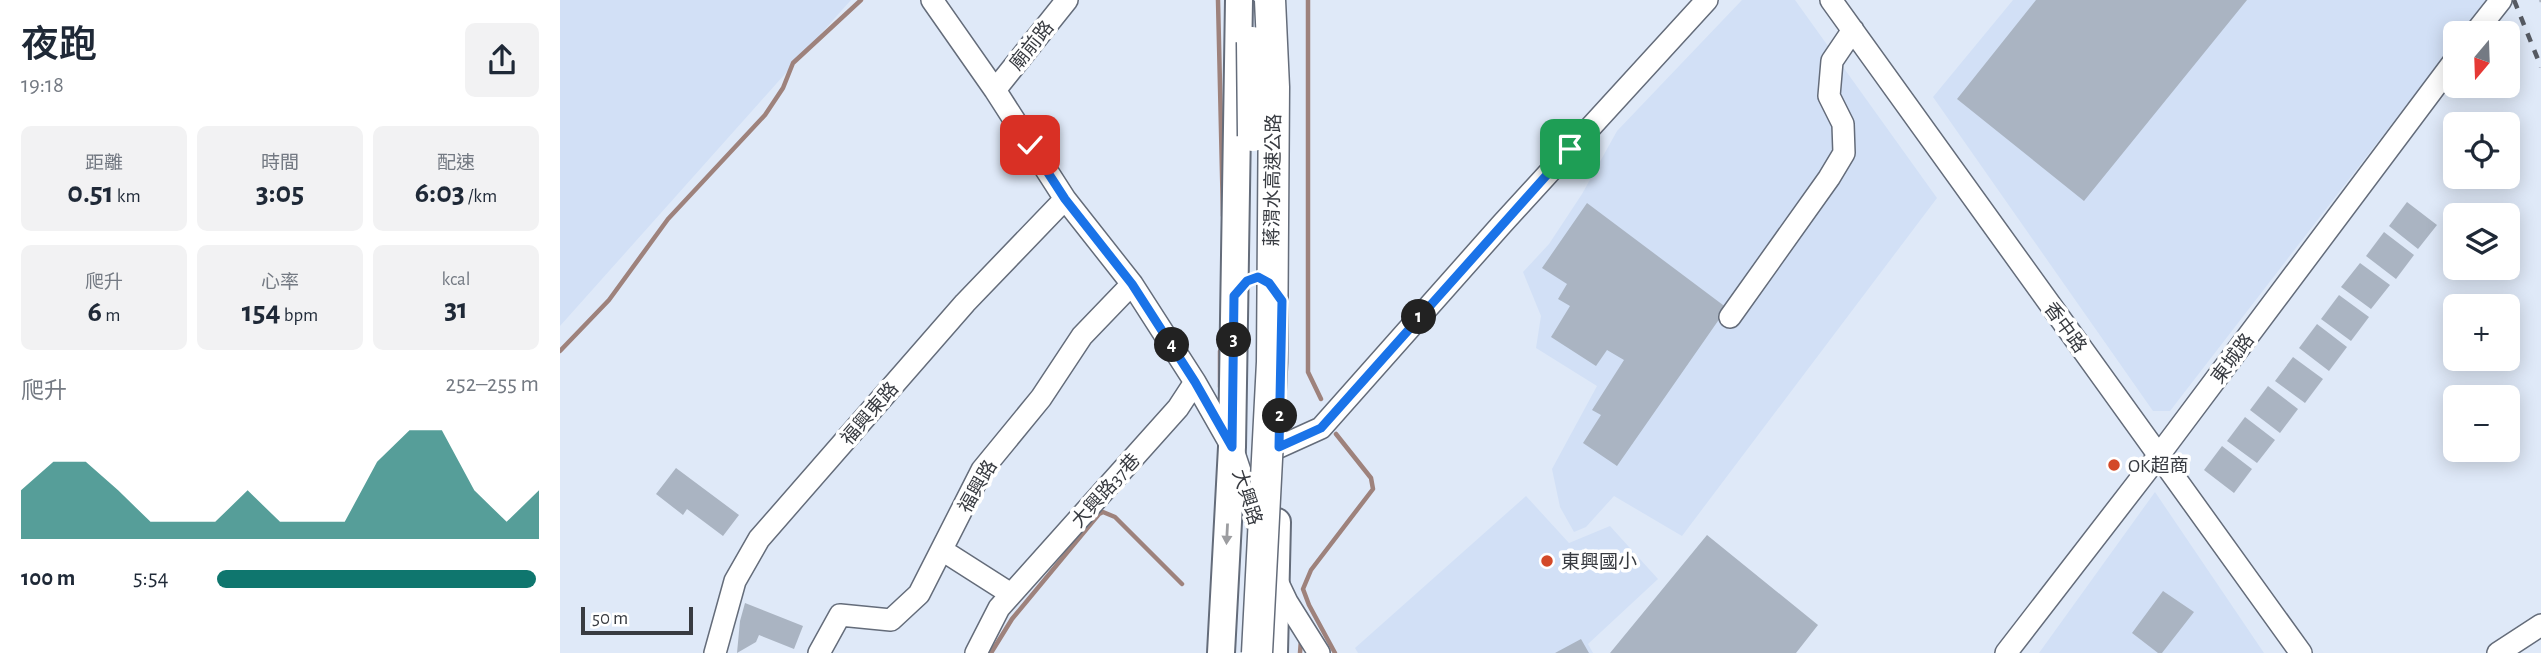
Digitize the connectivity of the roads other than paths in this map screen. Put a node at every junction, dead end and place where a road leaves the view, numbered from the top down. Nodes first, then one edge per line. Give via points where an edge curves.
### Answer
1 (932, 0) edge
2 (1067, 0) edge
3 (1239, 0) edge
4 (1252, 0) edge
5 (1270, 0) edge
6 (1281, 0) edge
7 (1707, 0) edge
8 (1831, 0) edge
9 (2501, 0) edge
10 (2484, 21) edge
11 (1853, 30) junction
12 (2443, 76) edge
13 (995, 90) junction
14 (1065, 199) junction
15 (1132, 284) junction
16 (1234, 296) junction
17 (1282, 301) junction
18 (1730, 317) dead end
19 (1195, 382) junction
20 (1232, 447) junction
21 (1279, 447) junction
22 (2159, 455) junction
23 (942, 550) junction
24 (1276, 581) junction
25 (1011, 594) junction
26 (2541, 625) edge
27 (715, 653) edge
28 (818, 653) edge
29 (976, 653) edge
30 (1221, 653) edge
31 (1240, 653) edge
32 (1257, 653) edge
33 (1274, 653) edge
34 (1319, 653) edge
35 (2006, 653) edge
36 (2301, 653) edge
37 (2498, 653) edge

1 - 13 street, 大興路
2 - 13 street, 廟前路
3 - 16 main road
4 - 31 highway, 蔣渭水高速公路, bridge via 1251,433
5 - 32 highway, 蔣渭水高速公路, bridge via 1272,362
6 - 17 main road
7 - 21 street via 1321,428
8 - 11 street, 香中路
9 - 10 street
11 - 18 street via 1832,61 1829,96 1843,124 1844,153
11 - 22 street, 香中路
12 - 22 street, 東城路
13 - 14 street, 大興路
14 - 15 street, 大興路
14 - 27 street, 福興東路 via 965,303 759,539 735,581
15 - 19 street, 大興路
15 - 23 street, 福興路 via 1082,336 1041,398 982,470
16 - 17 main road via 1247,281 1258,277 1269,283
16 - 20 main road
17 - 21 main road
19 - 20 street, 大興路
19 - 25 street, 大興路37巷 via 1178,408
20 - 24 street, 大興路
20 -> 30 main road
21 - 24 main road
22 - 35 street, 東城路
22 - 36 street, 香中路
23 - 25 street
23 - 28 street, 福興路 via 919,594 891,620 840,615
24 - 33 main road
24 - 34 street, 大興路
25 - 29 street, 大興路37巷
26 - 37 street

